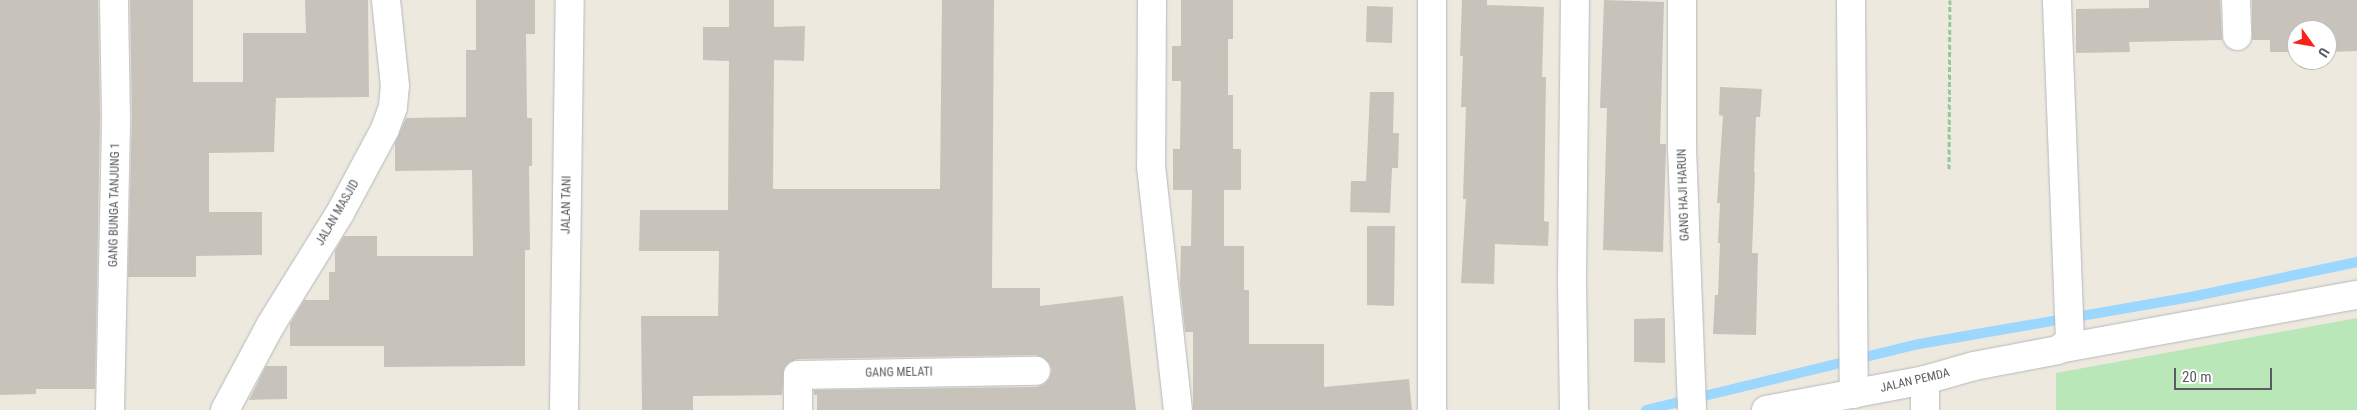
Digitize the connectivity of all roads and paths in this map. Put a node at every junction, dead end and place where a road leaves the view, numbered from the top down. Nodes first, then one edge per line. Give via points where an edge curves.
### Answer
1 (114, 0) edge
2 (386, 0) edge
3 (570, 0) edge
4 (1152, 0) edge
5 (1432, 0) edge
6 (1575, 0) edge
7 (1682, 0) edge
8 (1851, 0) edge
9 (1950, 0) edge
10 (2057, 0) edge
11 (2236, 0) edge
12 (2237, 36) dead end
13 (1949, 169) dead end
14 (2357, 295) edge
15 (2067, 327) junction
16 (1036, 371) dead end
17 (1925, 380) junction
18 (1854, 394) junction
19 (1691, 400) edge
20 (110, 410) edge
21 (225, 410) edge
22 (564, 410) edge
23 (798, 410) edge
24 (1178, 410) edge
25 (1432, 410) edge
26 (1574, 410) edge
27 (1766, 410) edge
28 (1925, 410) edge

1 - 20 street, GANG BUNGA TANJUNG 1 via 116,117
2 - 21 street, JALAN MASJID via 394,86 393,107 385,129
3 - 22 street, JALAN TANI
4 - 24 street via 1151,166
5 - 25 street
6 - 26 street
7 - 19 street, GANG HAJI HARUN via 1682,148
8 - 18 street
9 - 13 path
10 - 15 street
11 - 12 street
14 - 15 street, JALAN PEMDA
15 - 17 street, JALAN PEMDA via 1974,366
16 - 23 street, GANG MELATI via 798,375
17 - 18 street, JALAN PEMDA
17 - 28 street
18 - 27 street, JALAN PEMDA

